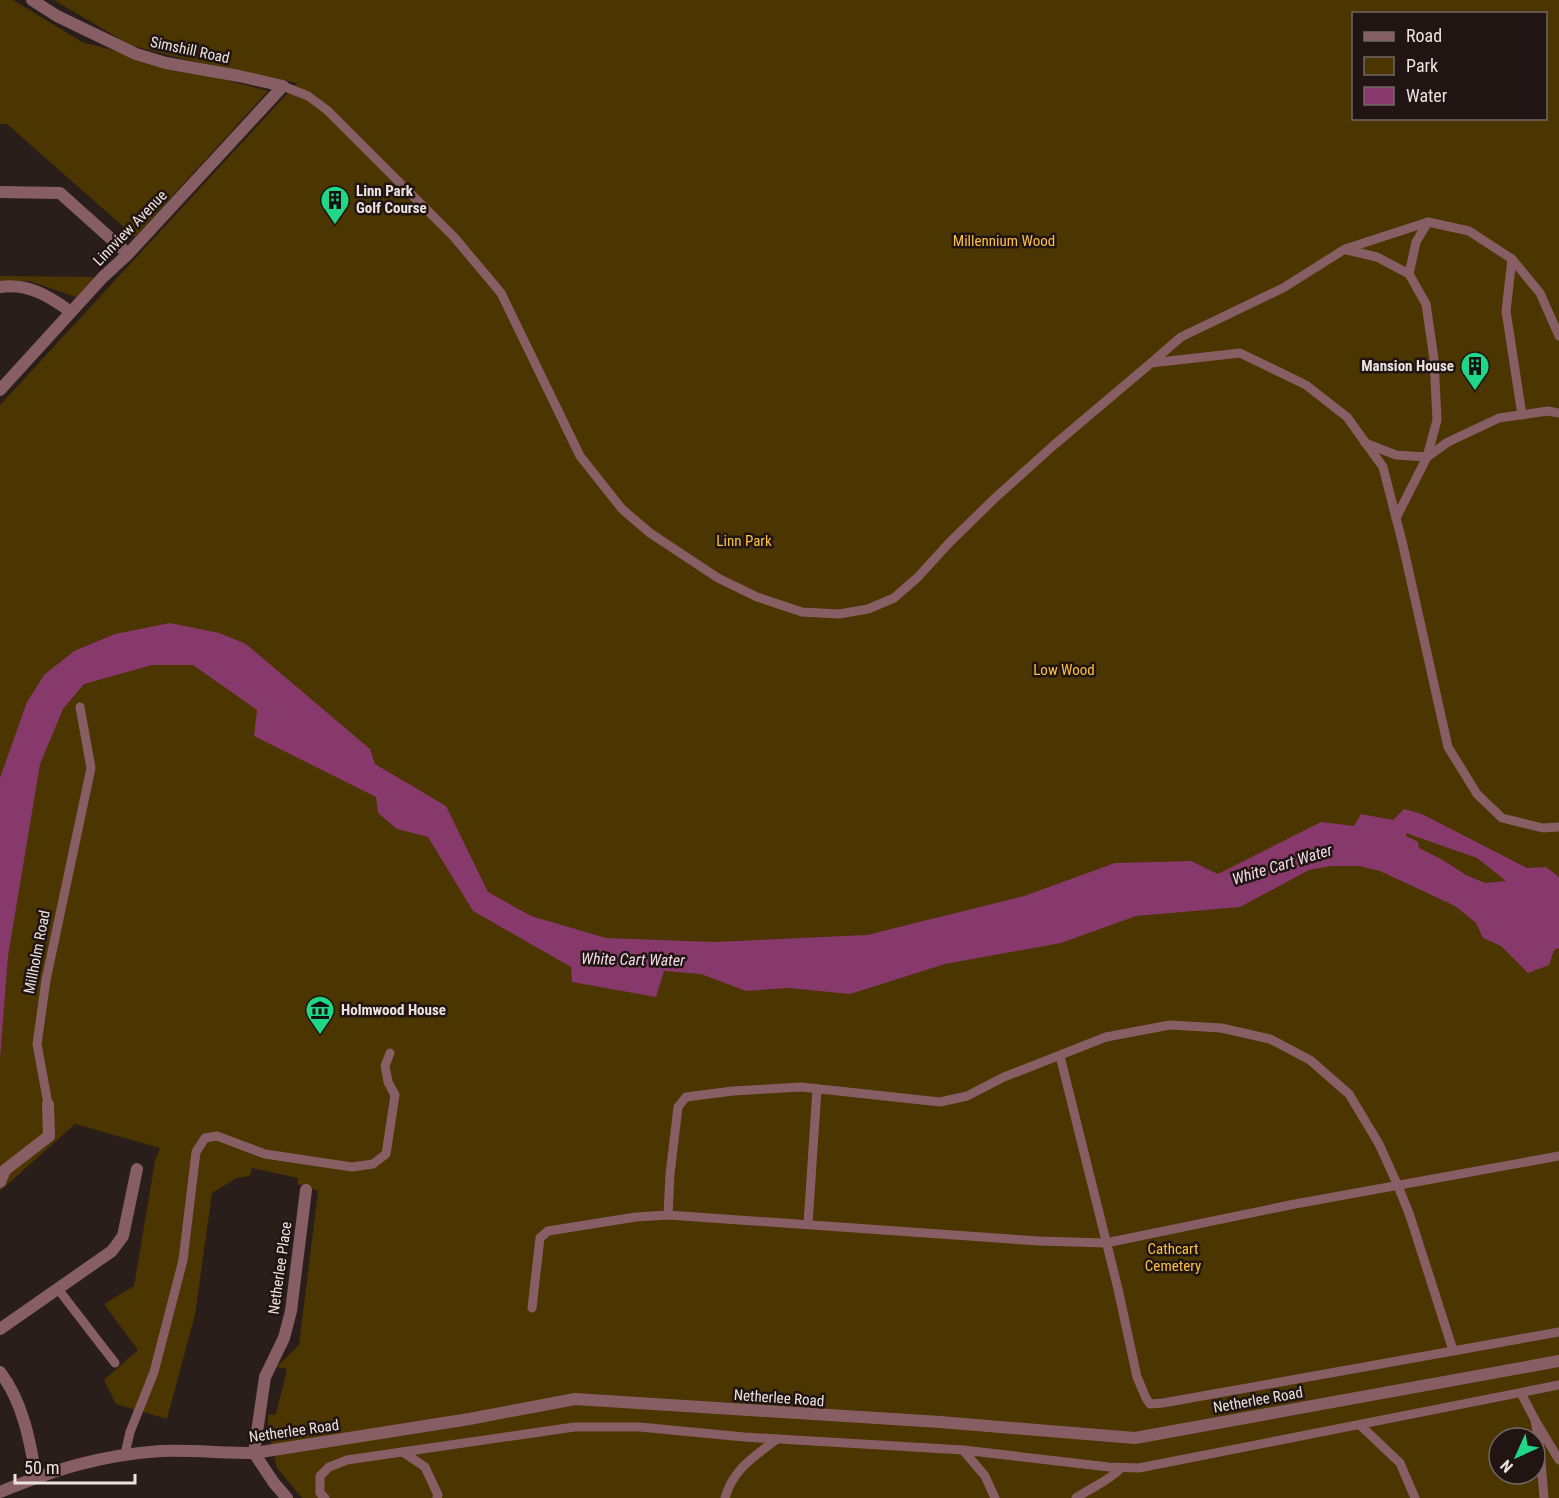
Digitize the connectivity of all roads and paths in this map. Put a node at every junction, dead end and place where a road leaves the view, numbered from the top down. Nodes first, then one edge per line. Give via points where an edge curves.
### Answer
1 (32, 0) edge
2 (283, 86) junction
3 (0, 192) edge
4 (1428, 222) junction
5 (1345, 249) junction
6 (128, 254) junction
7 (1512, 259) junction
8 (1409, 274) junction
9 (0, 287) edge
10 (71, 312) junction
11 (1559, 336) edge
12 (1151, 363) junction
13 (0, 390) edge
14 (1559, 413) edge
15 (1522, 415) junction
16 (1365, 443) junction
17 (1427, 457) junction
18 (1396, 518) junction
19 (80, 707) dead end
20 (1559, 827) edge
21 (390, 1053) dead end
22 (1060, 1056) junction
23 (817, 1089) junction
24 (48, 1104) joint
25 (1559, 1156) edge
26 (137, 1169) dead end
27 (0, 1182) edge
28 (1398, 1185) junction
29 (306, 1190) dead end
30 (668, 1215) junction
31 (808, 1224) junction
32 (1106, 1243) junction
33 (58, 1289) junction
34 (532, 1308) dead end
35 (0, 1329) edge
36 (1559, 1332) edge
37 (1453, 1350) junction
38 (1559, 1361) edge
39 (115, 1363) dead end
40 (0, 1372) edge
41 (1559, 1385) edge
42 (1521, 1393) junction
43 (1535, 1420) junction
44 (1360, 1425) junction
45 (777, 1439) junction
46 (963, 1450) junction
47 (403, 1452) junction
48 (254, 1453) junction
49 (125, 1454) junction
50 (1559, 1460) edge
51 (1121, 1468) junction
52 (36, 1477) junction
53 (0, 1492) edge
54 (287, 1498) edge
55 (325, 1498) edge
56 (437, 1498) edge
57 (725, 1498) edge
58 (995, 1498) edge
59 (1076, 1498) edge
60 (1416, 1498) edge
61 (1544, 1498) edge

1 - 2 street, Simshill Road via 136,54
2 - 6 street, Linnview Avenue
2 - 12 lane via 308,96 327,110 483,269 501,293 580,456 622,509 650,533 718,578 802,612 839,614 868,609 894,598 995,498
3 - 6 street via 60,193
4 - 5 lane
4 - 7 lane via 1468,231
4 - 8 lane via 1416,242
5 - 8 lane via 1377,257
5 - 12 lane via 1283,288 1181,337
6 - 10 street, Linnview Avenue
7 - 11 lane via 1540,293
7 - 15 lane via 1506,311
8 - 17 lane via 1426,304 1434,359 1437,420
9 - 10 street via 32,289
10 - 13 street, Linnview Avenue
12 - 16 lane via 1240,353 1305,385 1347,417
14 - 15 lane
15 - 17 lane via 1499,418 1448,442
16 - 17 lane via 1396,455
16 - 18 lane via 1383,467
17 - 18 lane
18 - 20 lane via 1448,747 1478,794 1502,818 1543,828
19 - 24 lane, Millholm Road via 91,768 46,980 37,1044
21 - 49 lane via 385,1066 395,1095 386,1154 373,1164 352,1167 265,1154 217,1136 205,1138 196,1152 183,1260 154,1372
22 - 23 lane via 967,1096 940,1102
22 - 28 lane via 1106,1037 1170,1025 1221,1028 1270,1039 1310,1060 1349,1094
22 - 32 lane
23 - 30 lane via 801,1086 686,1097 678,1107
23 - 31 lane
24 - 27 street, Millholm Road via 49,1136 5,1170
25 - 28 lane
26 - 33 street via 123,1236 112,1251
28 - 32 lane
28 - 37 lane
29 - 48 street, Netherlee Place via 291,1311 284,1338 265,1377
30 - 31 lane
30 - 34 lane via 548,1231 540,1238
31 - 32 lane
32 - 37 lane via 1137,1377 1150,1404
33 - 35 street
33 - 39 lane
36 - 37 lane
38 - 48 street, Netherlee Road via 1135,1438 575,1399
40 - 52 street via 21,1413
41 - 42 lane
42 - 43 lane
42 - 44 lane
43 - 50 lane
43 - 61 lane
44 - 51 lane via 1138,1468
44 - 60 lane via 1400,1463
45 - 46 lane
45 - 47 lane via 640,1427 574,1427
45 - 57 lane via 730,1482
46 - 51 lane
46 - 58 lane via 985,1476
47 - 55 lane via 347,1460 329,1467 320,1476 320,1493
47 - 56 lane via 425,1467
48 - 49 street, Netherlee Road
48 - 54 street
49 - 52 street, Netherlee Road via 84,1461
51 - 59 lane
52 - 53 street, Netherlee Road

